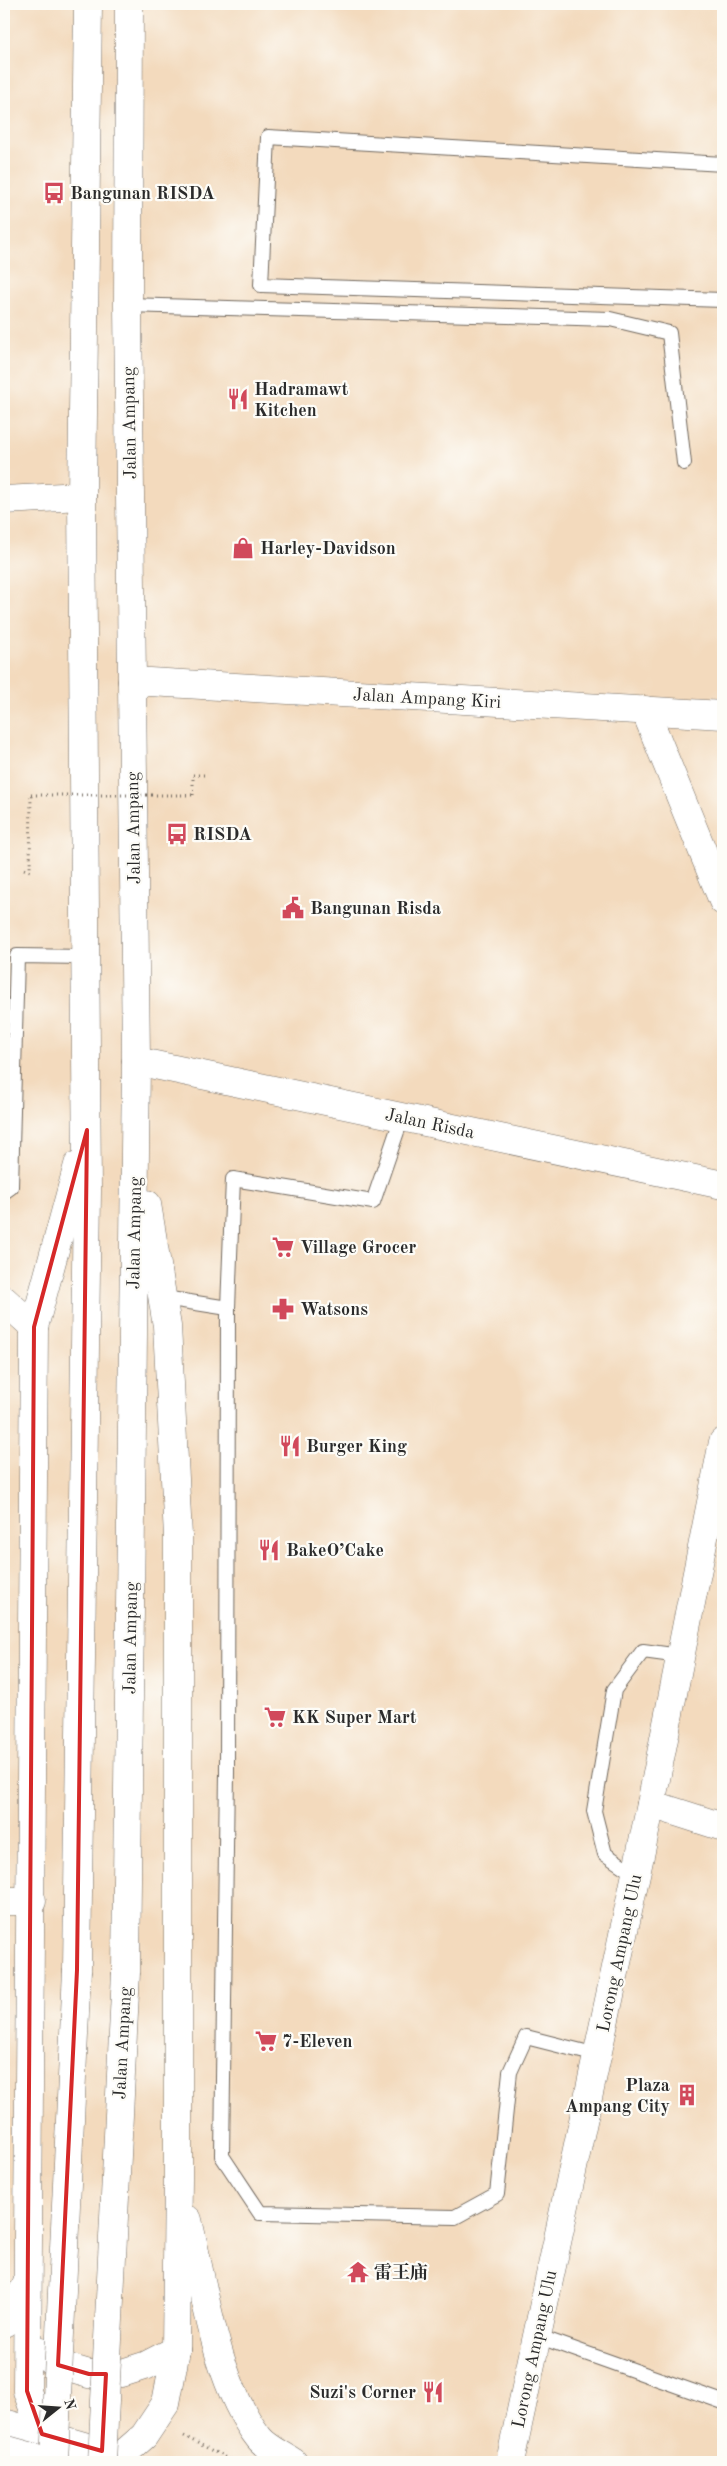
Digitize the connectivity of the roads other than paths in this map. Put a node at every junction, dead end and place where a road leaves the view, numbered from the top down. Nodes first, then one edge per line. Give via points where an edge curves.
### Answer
1 (88, 4) edge
2 (129, 4) edge
3 (723, 164) edge
4 (723, 300) edge
5 (128, 305) junction
6 (684, 464) dead end
7 (82, 496) junction
8 (4, 500) edge
9 (132, 681) junction
10 (645, 710) junction
11 (723, 715) edge
12 (723, 901) edge
13 (86, 958) junction
14 (136, 1061) junction
15 (402, 1117) junction
16 (87, 1130) junction
17 (136, 1141) junction
18 (723, 1185) edge
19 (4, 1192) edge
20 (164, 1298) junction
21 (4, 1300) edge
22 (228, 1308) junction
23 (34, 1328) junction
24 (723, 1442) edge
25 (680, 1656) junction
26 (651, 1804) junction
27 (723, 1827) edge
28 (636, 1874) junction
29 (4, 1901) edge
30 (32, 1901) junction
31 (597, 2055) junction
32 (178, 2180) junction
33 (28, 2282) junction
34 (4, 2323) edge
35 (537, 2336) junction
36 (28, 2339) junction
37 (176, 2350) junction
38 (723, 2402) edge
39 (4, 2424) edge
40 (42, 2434) junction
41 (4, 2449) edge
42 (120, 2461) edge
43 (34, 2462) edge
44 (52, 2462) edge
45 (64, 2462) edge
46 (294, 2462) edge
47 (510, 2462) edge

1 - 7 main road
2 - 5 main road, Jalan Ampang
3 - 4 lane via 268,137 261,285
5 - 6 lane via 610,319 669,334
5 - 9 main road, Jalan Ampang
7 - 8 main road
7 - 13 main road
9 - 10 main road, Jalan Ampang Kiri
9 - 14 main road, Jalan Ampang
10 - 11 main road, Jalan Ampang Kiri
10 - 12 main road
13 - 16 main road
13 - 19 lane via 17,956 11,1187
14 - 15 main road, Jalan Risda
14 - 17 main road, Jalan Ampang
15 - 18 main road, Jalan Risda
15 - 22 lane via 373,1202 233,1179
16 - 23 main road
16 - 44 main road, bridge via 77,1970
17 - 20 main road
17 - 42 main road, Jalan Ampang, bridge
20 - 22 lane
20 - 32 main road via 178,1536
21 - 23 main road
22 - 31 lane via 222,2156 260,2213 456,2217 497,2194 510,2072 526,2037
23 - 30 main road
24 - 25 main road, Lorong Ampang Ulu
25 - 26 main road, Lorong Ampang Ulu
25 - 28 lane via 643,1652 614,1690 594,1811 606,1854
26 - 27 main road
26 - 28 main road, Lorong Ampang Ulu
28 - 31 main road, Lorong Ampang Ulu
29 - 30 main road
30 - 33 main road
31 - 35 main road, Lorong Ampang Ulu
32 - 37 main road
32 - 46 main road via 226,2374 240,2408 260,2439
33 - 34 main road
33 - 36 main road
35 - 38 lane
35 - 47 main road, Lorong Ampang Ulu
36 - 37 main road via 55,2364 89,2374 122,2374
36 - 40 main road via 27,2391
37 - 42 main road via 166,2403 144,2436
39 - 40 main road
39 - 43 main road via 16,2435
40 - 42 main road
40 - 45 main road
41 - 44 main road, bridge

